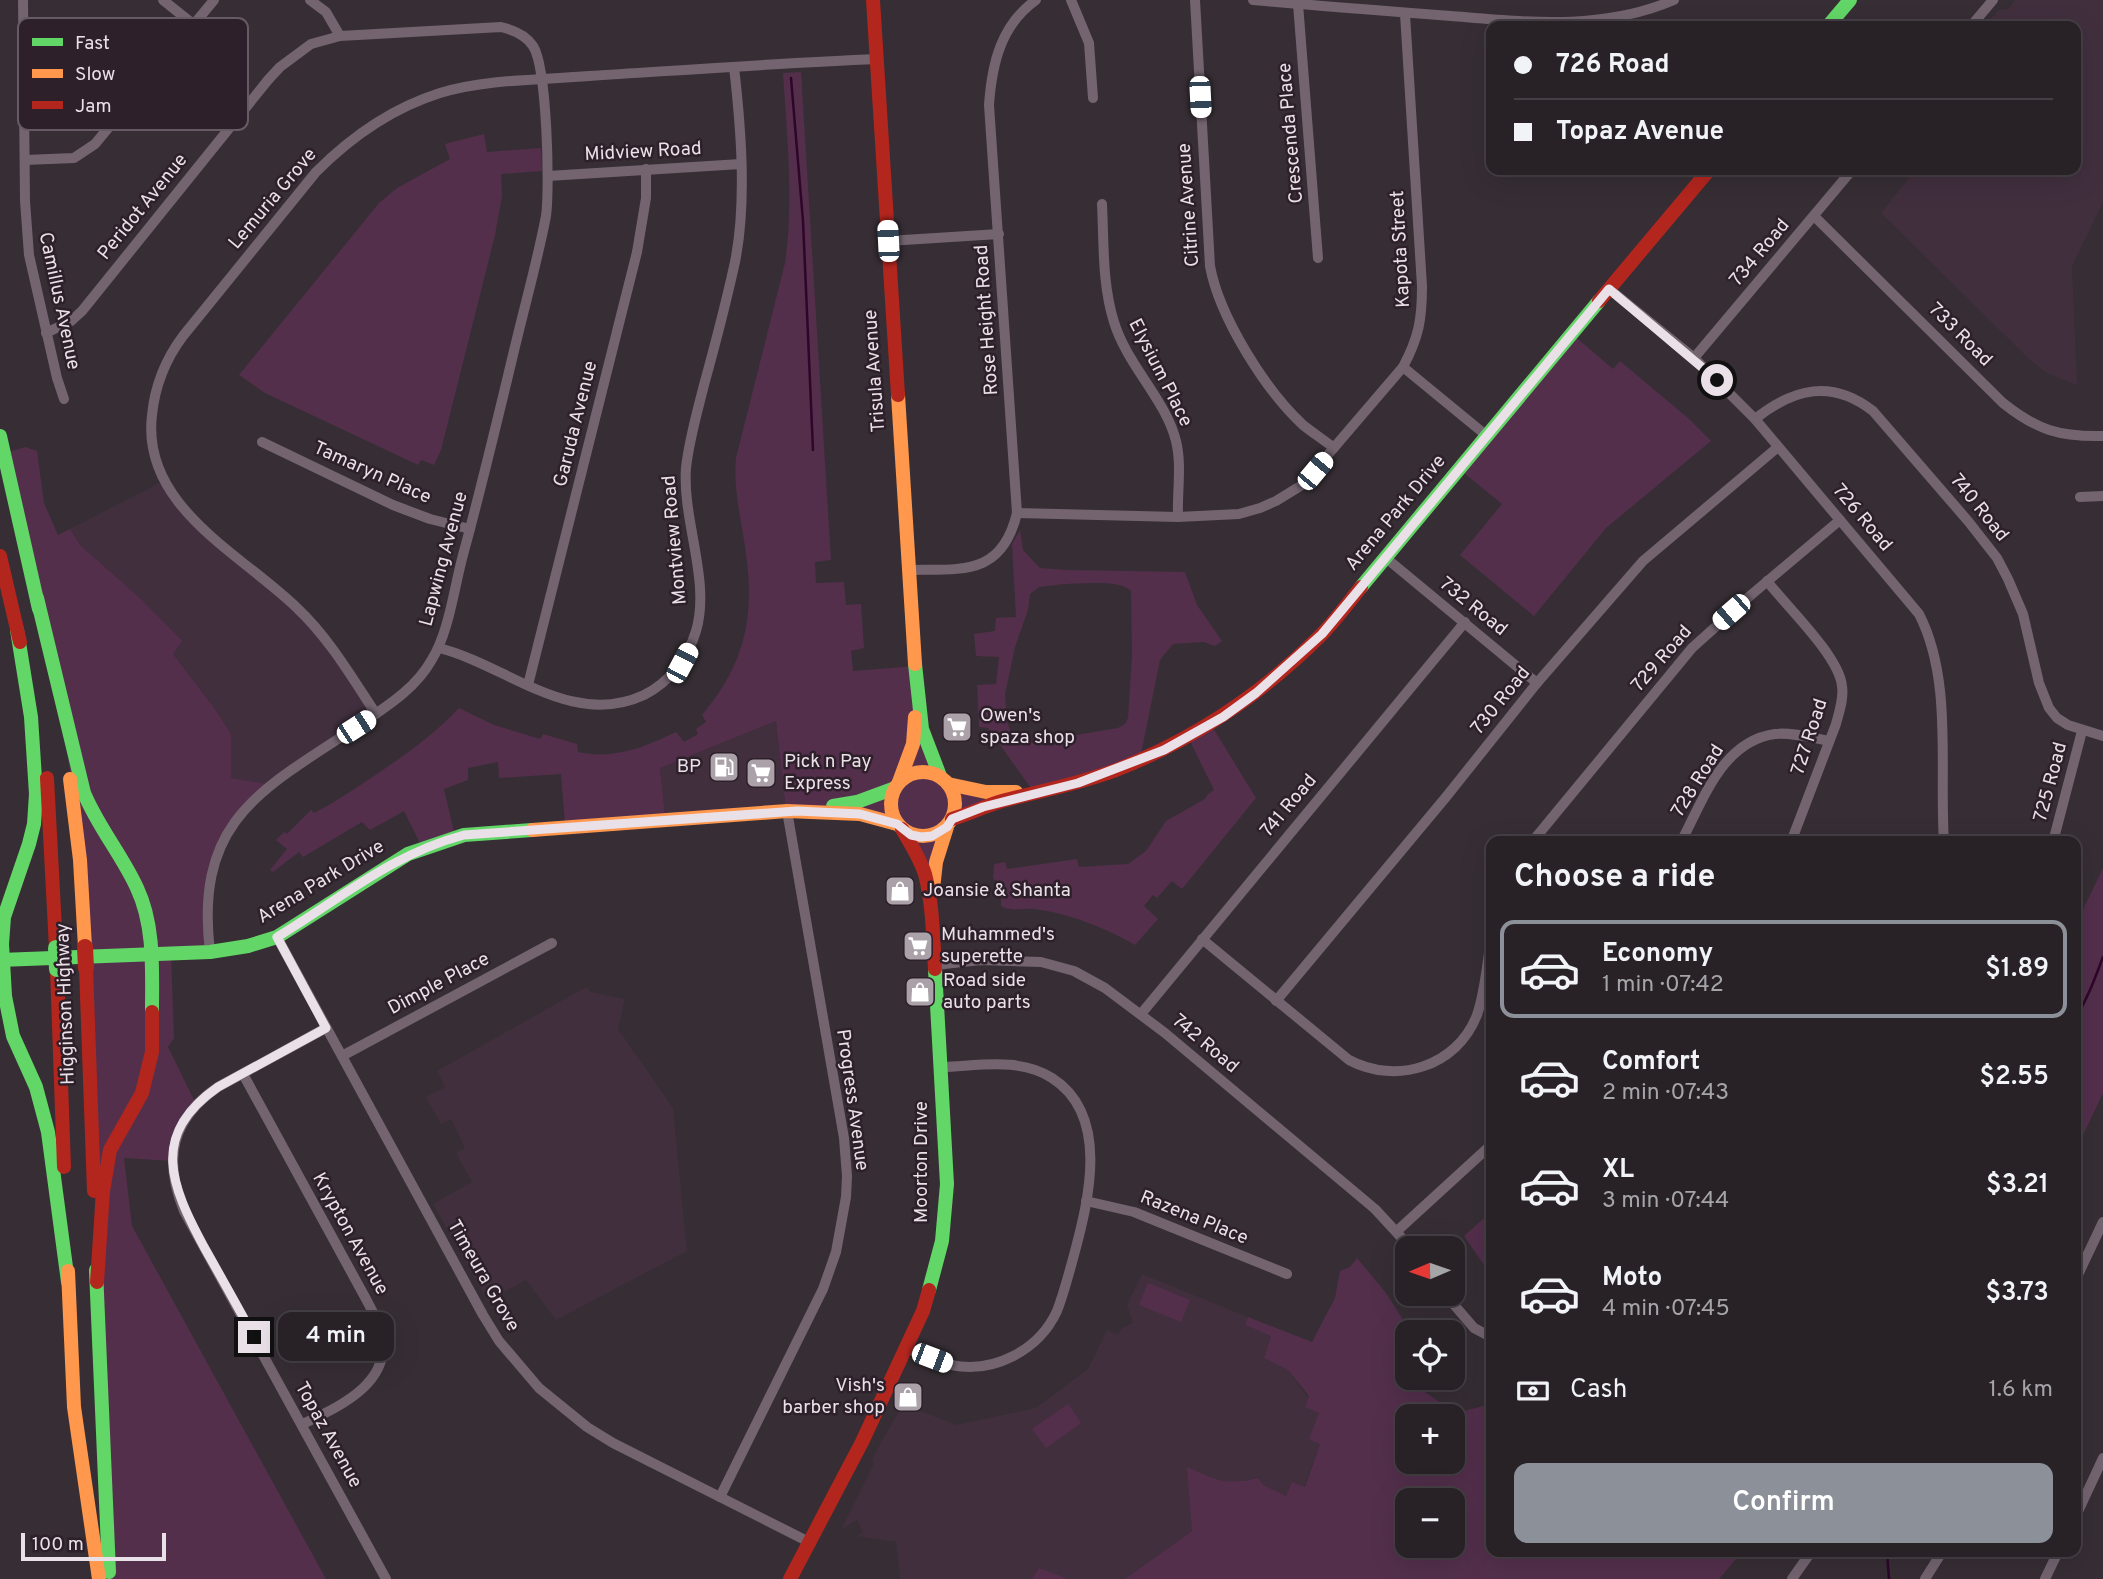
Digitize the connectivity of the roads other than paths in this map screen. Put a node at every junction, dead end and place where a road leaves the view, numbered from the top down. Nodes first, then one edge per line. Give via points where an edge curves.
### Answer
1 (23, 0) edge
2 (163, 0) edge
3 (214, 0) edge
4 (310, 0) edge
5 (867, 0) edge
6 (873, 0) edge
7 (1037, 0) edge
8 (1071, 0) edge
9 (1195, 0) edge
10 (1253, 0) edge
11 (1674, 0) edge
12 (1850, 0) edge
13 (1993, 0) edge
14 (1297, 4) junction
15 (1405, 14) junction
16 (23, 18) edge
17 (186, 18) edge
18 (198, 18) edge
19 (1512, 21) edge
20 (1590, 21) edge
21 (1832, 21) edge
22 (1975, 21) edge
23 (340, 36) junction
24 (876, 51) junction
25 (734, 67) junction
26 (541, 80) junction
27 (1093, 98) dead end
28 (248, 106) edge
29 (24, 130) edge
30 (106, 130) edge
31 (229, 130) edge
32 (24, 160) junction
33 (741, 164) junction
34 (646, 169) junction
35 (1705, 175) edge
36 (1848, 175) edge
37 (548, 176) junction
38 (1102, 204) dead end
39 (1814, 216) junction
40 (999, 234) junction
41 (888, 241) junction
42 (1318, 258) dead end
43 (1609, 289) junction
44 (46, 332) junction
45 (1694, 359) junction
46 (1403, 367) junction
47 (64, 399) dead end
48 (1755, 419) junction
49 (0, 436) edge
50 (1487, 436) junction
51 (2103, 436) edge
52 (262, 442) dead end
53 (1778, 447) junction
54 (1334, 449) junction
55 (2103, 496) edge
56 (2080, 497) dead end
57 (1017, 513) junction
58 (1178, 517) junction
59 (1840, 520) junction
60 (470, 528) junction
61 (0, 556) edge
62 (1386, 558) junction
63 (909, 570) junction
64 (1767, 581) junction
65 (37, 598) junction
66 (1465, 622) junction
67 (17, 630) junction
68 (439, 648) junction
69 (1537, 683) junction
70 (528, 685) junction
71 (916, 695) junction
72 (376, 714) junction
73 (2082, 731) junction
74 (2103, 736) edge
75 (1829, 741) junction
76 (944, 780) junction
77 (897, 786) junction
78 (1046, 791) junction
79 (792, 811) junction
80 (950, 823) junction
81 (900, 827) junction
82 (1537, 836) edge
83 (1684, 836) edge
84 (1793, 836) edge
85 (1944, 836) edge
86 (2055, 836) edge
87 (932, 922) junction
88 (277, 937) junction
89 (1202, 939) junction
90 (552, 943) dead end
91 (78, 952) junction
92 (211, 952) junction
93 (150, 953) junction
94 (1, 960) edge
95 (935, 964) junction
96 (1486, 967) edge
97 (1276, 1000) junction
98 (1141, 1014) junction
99 (326, 1028) junction
100 (342, 1056) junction
101 (943, 1068) junction
102 (243, 1074) junction
103 (1486, 1150) edge
104 (1086, 1201) junction
105 (2103, 1222) edge
106 (1398, 1231) junction
107 (1402, 1236) edge
108 (2081, 1268) edge
109 (1287, 1274) dead end
110 (68, 1282) junction
111 (97, 1282) junction
112 (1455, 1306) edge
113 (1486, 1334) edge
114 (907, 1348) junction
115 (303, 1424) junction
116 (2103, 1458) edge
117 (720, 1497) junction
118 (2081, 1505) edge
119 (811, 1543) junction
120 (1807, 1557) edge
121 (1938, 1557) edge
122 (2056, 1557) edge
123 (99, 1579) edge
124 (110, 1579) edge
125 (386, 1579) edge
126 (790, 1579) edge
127 (1792, 1579) edge
128 (1925, 1579) edge
129 (2045, 1579) edge

1 - 16 street, Camillus Avenue
2 - 17 street
3 - 18 street
4 - 23 street via 326,12
5 - 24 main road, Trisula Avenue
6 - 24 main road, Trisula Avenue
7 - 40 street, Rose Height Road via 1010,26 993,66 989,105
8 - 27 street via 1089,43
9 - 54 street, Citrine Avenue via 1213,284 1237,335 1273,390 1303,425
10 - 14 street
11 - 20 street
12 - 21 main road
13 - 22 street
14 - 15 street
14 - 42 street, Crescenda Place
15 - 19 street
15 - 46 street, Kapota Street via 1422,296 1419,334
23 - 26 street, Peridot Avenue via 501,27 520,34 535,48
23 - 28 street, Peridot Avenue via 310,44 280,67
24 - 25 street, Lemuria Grove
24 - 41 main road, Trisula Avenue
25 - 26 street, Lemuria Grove
25 - 33 street, Montview Road
26 - 37 street, Lapwing Avenue
26 - 72 street, Lemuria Grove via 439,93 399,110 352,139 316,172 183,336 166,361 156,391 152,438 169,491 195,522 269,582 321,633
29 - 32 street, Camillus Avenue
30 - 32 street via 85,153
31 - 44 street, Peridot Avenue via 82,311
32 - 44 street, Camillus Avenue via 29,255
33 - 34 street, Midview Road
33 - 70 street, Montview Road via 735,259 687,456 686,488 699,592 691,645 674,672 628,701 585,705
34 - 37 street, Midview Road
34 - 70 street, Garuda Avenue via 637,252
35 - 43 main road, Arena Park Drive
36 - 39 street, 734 Road
37 - 60 street, Lapwing Avenue via 541,243
38 - 58 street, Elysium Place via 1110,308 1124,347 1173,432 1178,453
39 - 45 street, 734 Road
39 - 51 street, 733 Road via 2023,419 2059,433
40 - 41 street
40 - 57 street, Rose Height Road
41 - 63 main road, Trisula Avenue
43 - 45 street, 726 Road
43 - 50 main road, Arena Park Drive
44 - 47 street, Camillus Avenue
45 - 48 street, 726 Road
46 - 50 street
46 - 54 street, Kapota Street
48 - 53 street, 726 Road
48 - 73 street, 740 Road via 1782,400 1818,390 1846,394 1874,411 1997,558 2022,614 2044,699 2057,718
49 - 65 main road, Higginson Highway
50 - 62 main road, Arena Park Drive
52 - 60 street, Tamaryn Place via 393,505
53 - 59 street, 726 Road
53 - 69 street, 730 Road via 1643,561
54 - 58 street, Kapota Street via 1301,485 1276,501 1239,514
55 - 56 street
57 - 58 street, Kapota Street
57 - 63 street, Rose Height Road via 1002,550 986,563
59 - 64 street, 729 Road
59 - 85 street, 726 Road via 1909,600 1928,632 1940,683
60 - 68 street, Lapwing Avenue
61 - 67 main road, Higginson Highway
62 - 66 street, 732 Road
62 - 78 main road, Arena Park Drive via 1298,658 1223,717 1149,757
63 - 71 main road, Trisula Avenue
64 - 75 street, 727 Road via 1838,671 1842,693
64 - 82 street, 729 Road via 1692,648
65 - 91 main road, Higginson Highway via 73,799 80,860
65 - 93 main road via 78,778 95,818 140,895
66 - 69 street, 732 Road
66 - 89 street, 741 Road
67 - 94 main road via 31,717 36,794 29,844 4,918
67 - 110 main road, Higginson Highway, bridge via 48,790
68 - 70 street, Montview Road
68 - 72 street, Lapwing Avenue via 413,685
69 - 97 street, 730 Road
71 - 76 main road, Trisula Avenue via 922,729
71 - 77 main road, Trisula Avenue via 913,744
72 - 92 street, Lapwing Avenue via 263,791 239,814 222,841 211,877
73 - 74 street, 740 Road
73 - 86 street, 725 Road
75 - 83 street, 728 Road via 1776,734 1740,748 1712,783
75 - 84 street, 727 Road
76 - 77 main road, Arena Park Drive via 920,772 908,775
76 - 78 main road, Arena Park Drive via 986,792
76 - 80 main road via 956,800
77 - 79 main road, Arena Park Drive via 857,802
77 - 81 main road via 891,807
78 - 80 main road, Arena Park Drive via 993,803
79 - 81 main road, Arena Park Drive via 860,814
79 - 88 main road, Arena Park Drive via 464,835 392,863
79 - 117 street, Progress Avenue via 844,1138 846,1198 836,1252 823,1289
80 - 81 main road, Arena Park Drive via 932,836 921,837
80 - 87 main road, Moorton Drive via 934,874
81 - 87 main road, Moorton Drive via 925,875
87 - 95 main road, Moorton Drive
88 - 92 main road, Arena Park Drive
88 - 99 street, Timeura Grove
89 - 97 street
89 - 98 street, 741 Road
90 - 100 street, Dimple Place
91 - 93 main road, Arena Park Drive
91 - 94 main road, Arena Park Drive
91 - 111 main road, Higginson Highway, bridge via 86,968
92 - 93 main road, Arena Park Drive
93 - 111 main road via 150,1068 142,1093 110,1150
94 - 110 main road via 9,1022 36,1087 48,1132
95 - 98 street, 742 Road via 1007,960 1056,966 1087,978
95 - 101 main road, Moorton Drive
96 - 97 street via 1472,1025 1452,1050 1420,1068 1385,1072 1361,1066 1324,1042
98 - 106 street, 742 Road
99 - 100 street, Timeura Grove
99 - 102 street, Topaz Avenue
100 - 117 street, Timeura Grove via 473,1299 515,1361 545,1394 587,1427
101 - 104 street via 1023,1066 1059,1083 1076,1102 1087,1125
101 - 114 main road, Moorton Drive via 947,1184 942,1241 923,1311
102 - 115 street, Topaz Avenue via 190,1110 173,1149 173,1179 184,1211
102 - 115 street, Krypton Avenue via 382,1336 380,1363 367,1385
103 - 106 street
104 - 109 street, Razena Place via 1134,1212
104 - 114 street via 1057,1310 1026,1349 1001,1362 961,1367
105 - 108 street
106 - 107 street, 742 Road
110 - 123 main road, Higginson Highway via 74,1407
111 - 124 main road, Higginson Highway
112 - 113 street
114 - 119 main road, Moorton Drive
115 - 125 street, Topaz Avenue
116 - 118 street
117 - 119 street, Timeura Grove
119 - 126 main road, Moorton Drive
120 - 127 street
121 - 128 street
122 - 129 street

